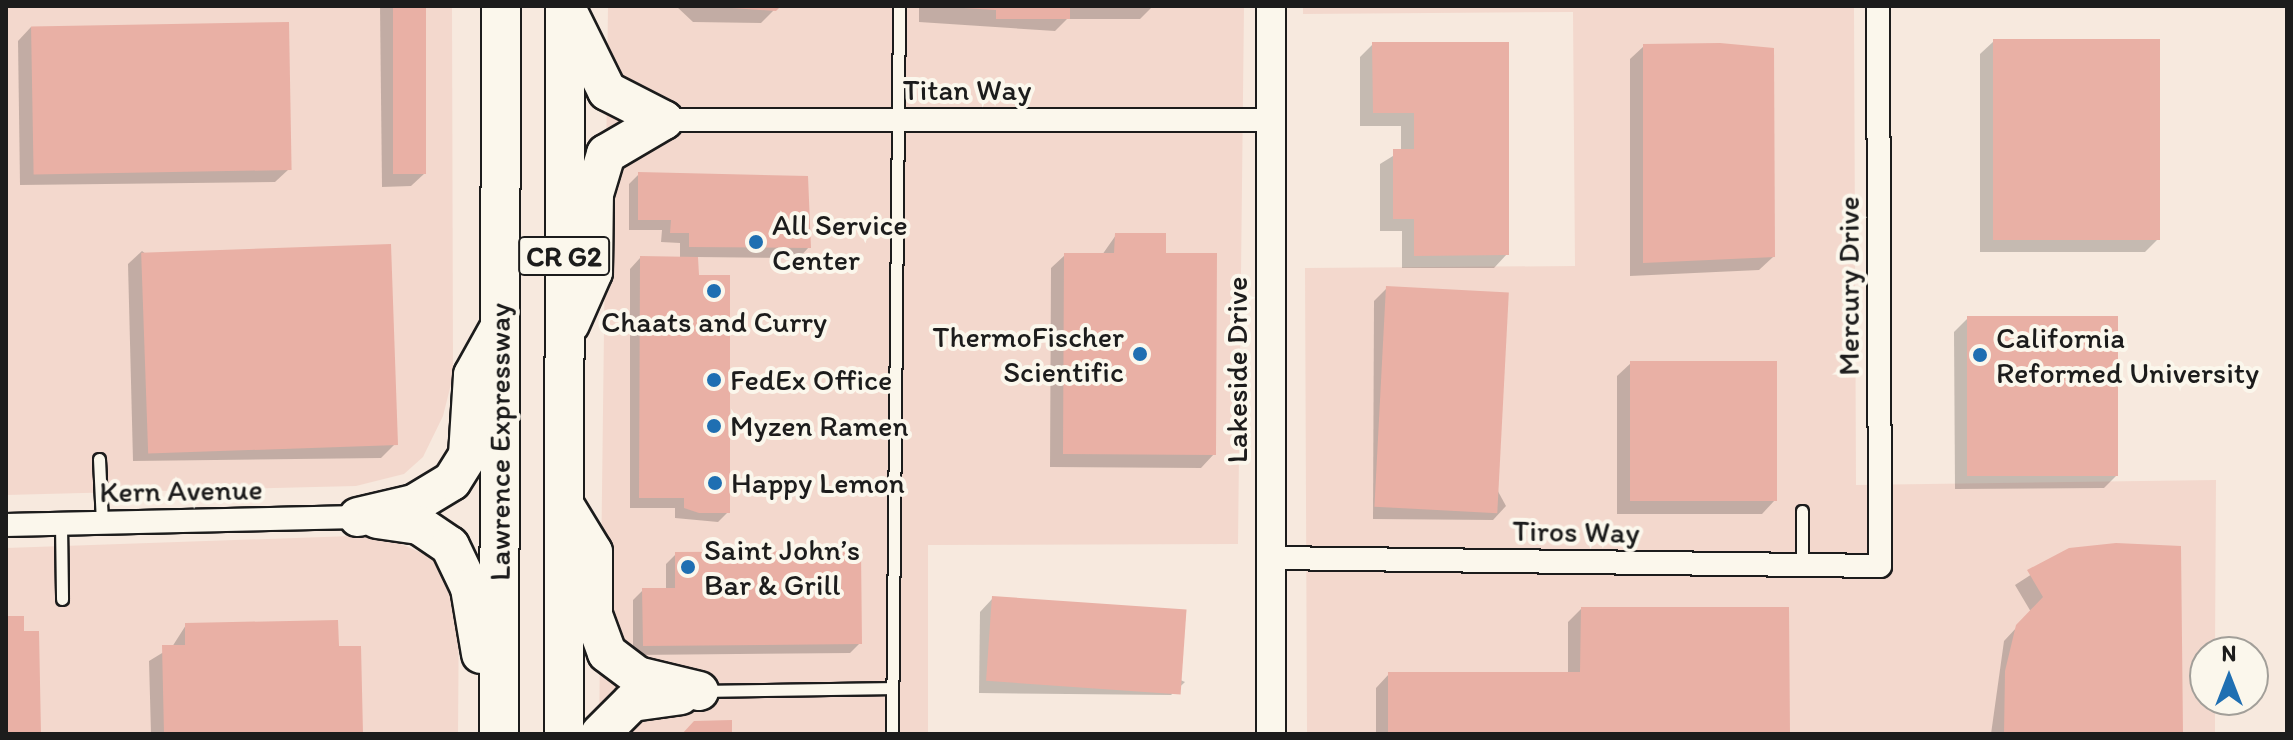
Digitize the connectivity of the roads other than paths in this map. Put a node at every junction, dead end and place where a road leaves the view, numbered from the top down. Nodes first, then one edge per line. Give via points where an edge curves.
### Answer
1 (501, 6) edge
2 (565, 6) edge
3 (899, 6) edge
4 (1271, 6) edge
5 (1878, 6) edge
6 (664, 120) junction
7 (899, 120) junction
8 (1271, 120) junction
9 (501, 326) junction
10 (564, 338) junction
11 (99, 459) dead end
12 (565, 505) junction
13 (1802, 511) dead end
14 (358, 517) junction
15 (102, 523) junction
16 (61, 524) junction
17 (6, 525) edge
18 (1271, 558) junction
19 (1802, 565) junction
20 (1880, 566) joint
21 (62, 599) dead end
22 (499, 678) junction
23 (891, 688) junction
24 (699, 691) junction
25 (499, 734) edge
26 (564, 734) edge
27 (600, 734) edge
28 (892, 734) edge
29 (1271, 734) edge

1 - 9 highway, Lawrence Expressway / CR G2
2 - 6 highway via 607,91
2 - 10 highway, CR G2
3 - 7 lane
4 - 8 street, Lakeside Drive
5 - 20 street, Mercury Drive
6 - 7 street, Titan Way
6 - 10 highway via 606,154 594,194 593,272
7 - 8 street, Titan Way
7 - 23 lane
8 - 18 street, Lakeside Drive
9 - 14 highway via 473,375 468,455 452,481 414,504
9 - 22 highway, Lawrence Expressway / CR G2
10 - 12 highway, CR G2
11 - 15 lane
12 - 24 highway via 593,552 593,615 607,653 637,676
12 - 26 highway, CR G2
13 - 19 lane
14 - 15 street, Kern Avenue
14 - 22 highway via 419,525 450,546 470,588 483,660
15 - 16 street, Kern Avenue
16 - 17 street, Kern Avenue
16 - 21 lane
18 - 19 street, Tiros Way
18 - 29 street, Lakeside Drive
19 - 20 street, Tiros Way
22 - 25 highway, Lawrence Expressway / CR G2
23 - 24 lane
23 - 28 lane
24 - 27 highway via 632,702

